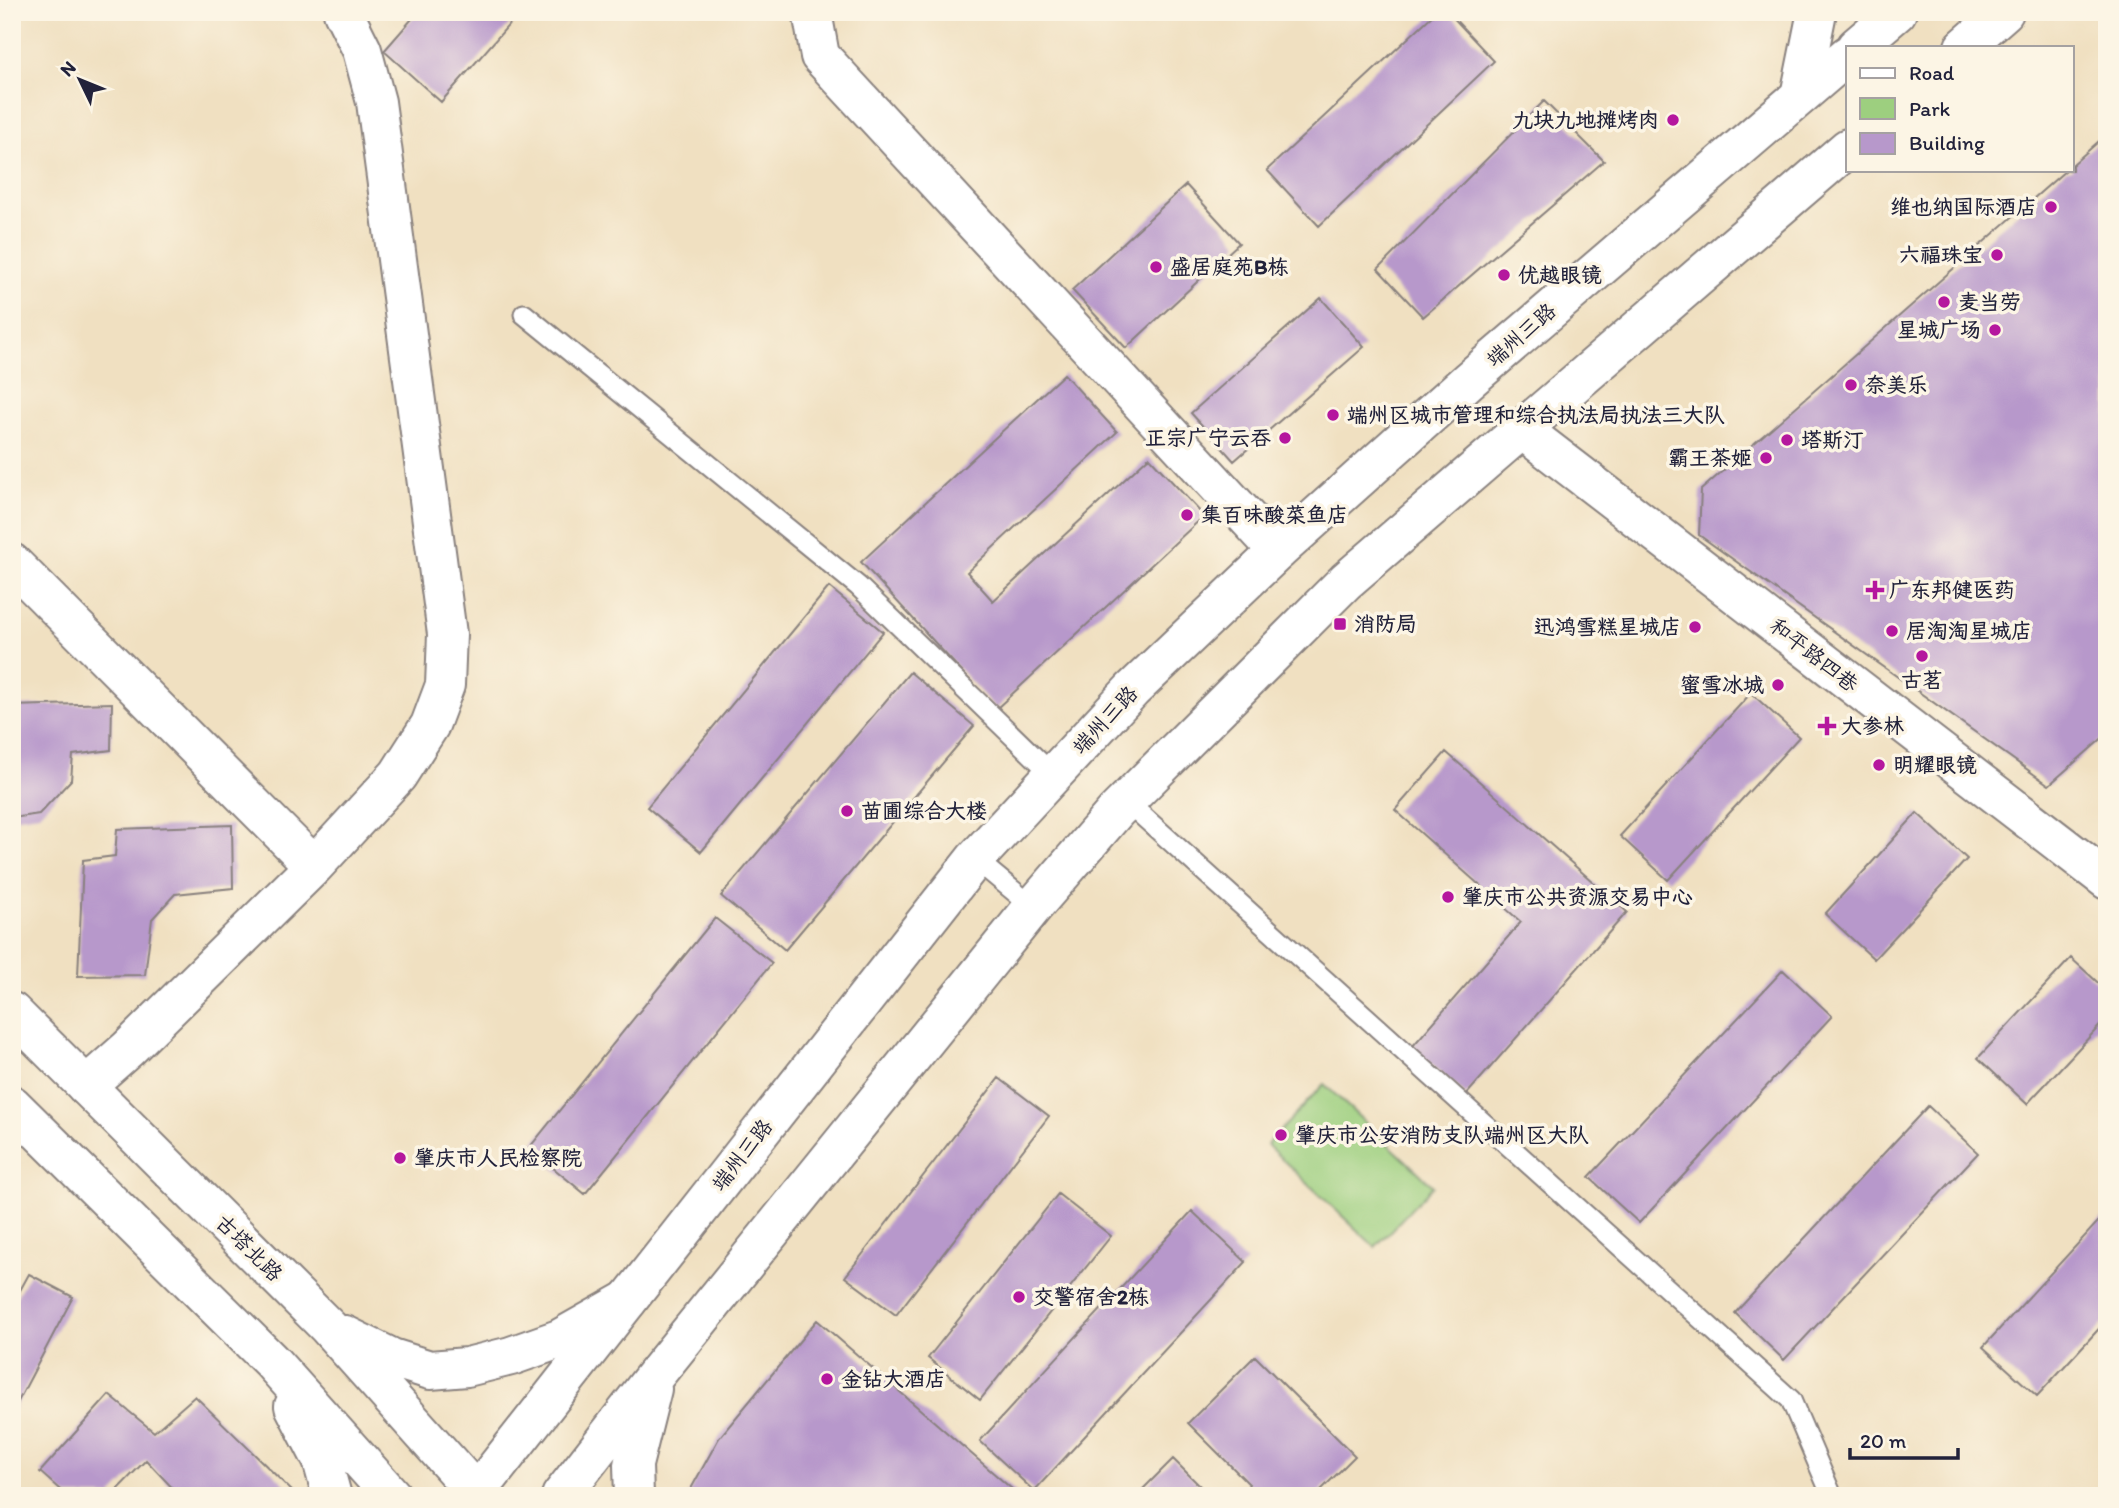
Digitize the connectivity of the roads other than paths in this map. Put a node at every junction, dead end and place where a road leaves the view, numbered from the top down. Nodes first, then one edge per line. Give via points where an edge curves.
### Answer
1 (812, 12) edge
2 (1817, 12) edge
3 (1897, 12) edge
4 (2004, 12) edge
5 (348, 15) edge
6 (1857, 46) edge
7 (1965, 46) edge
8 (1846, 57) edge
9 (1800, 96) junction
10 (1846, 150) edge
11 (524, 314) dead end
12 (1521, 429) junction
13 (1278, 551) junction
14 (12, 563) edge
15 (1053, 775) junction
16 (1126, 801) junction
17 (975, 859) junction
18 (314, 866) junction
19 (2107, 880) edge
20 (1033, 907) junction
21 (12, 1012) edge
22 (86, 1086) junction
23 (12, 1105) edge
24 (628, 1300) junction
25 (328, 1327) junction
26 (271, 1361) junction
27 (656, 1374) junction
28 (476, 1495) edge
29 (332, 1496) edge
30 (392, 1496) edge
31 (561, 1496) edge
32 (634, 1496) edge
33 (1832, 1496) edge

1 - 13 main road via 820,57
2 - 9 main road
3 - 6 main road
4 - 7 main road
5 - 18 main road via 376,102 447,634 445,685 429,725 398,775
8 - 9 main road, 端州三路
9 - 13 main road, 端州三路
10 - 12 main road
11 - 15 lane via 858,586
12 - 16 main road via 1346,582
12 - 19 main road, 和平路四巷
13 - 15 main road, 端州三路 via 1132,691
14 - 18 main road
15 - 17 main road, 端州三路
16 - 20 main road
16 - 33 lane via 1791,1400
17 - 20 lane
17 - 24 main road, 端州三路
18 - 22 main road
20 - 27 main road
21 - 22 main road, 古塔北路
22 - 25 main road, 古塔北路
23 - 26 main road
24 - 25 main road via 559,1339 467,1367 430,1370 392,1358
24 - 28 main road, 端州三路
25 - 28 main road, 古塔北路
26 - 29 main road via 322,1460
26 - 30 main road
27 - 31 main road
27 - 32 main road via 633,1465

